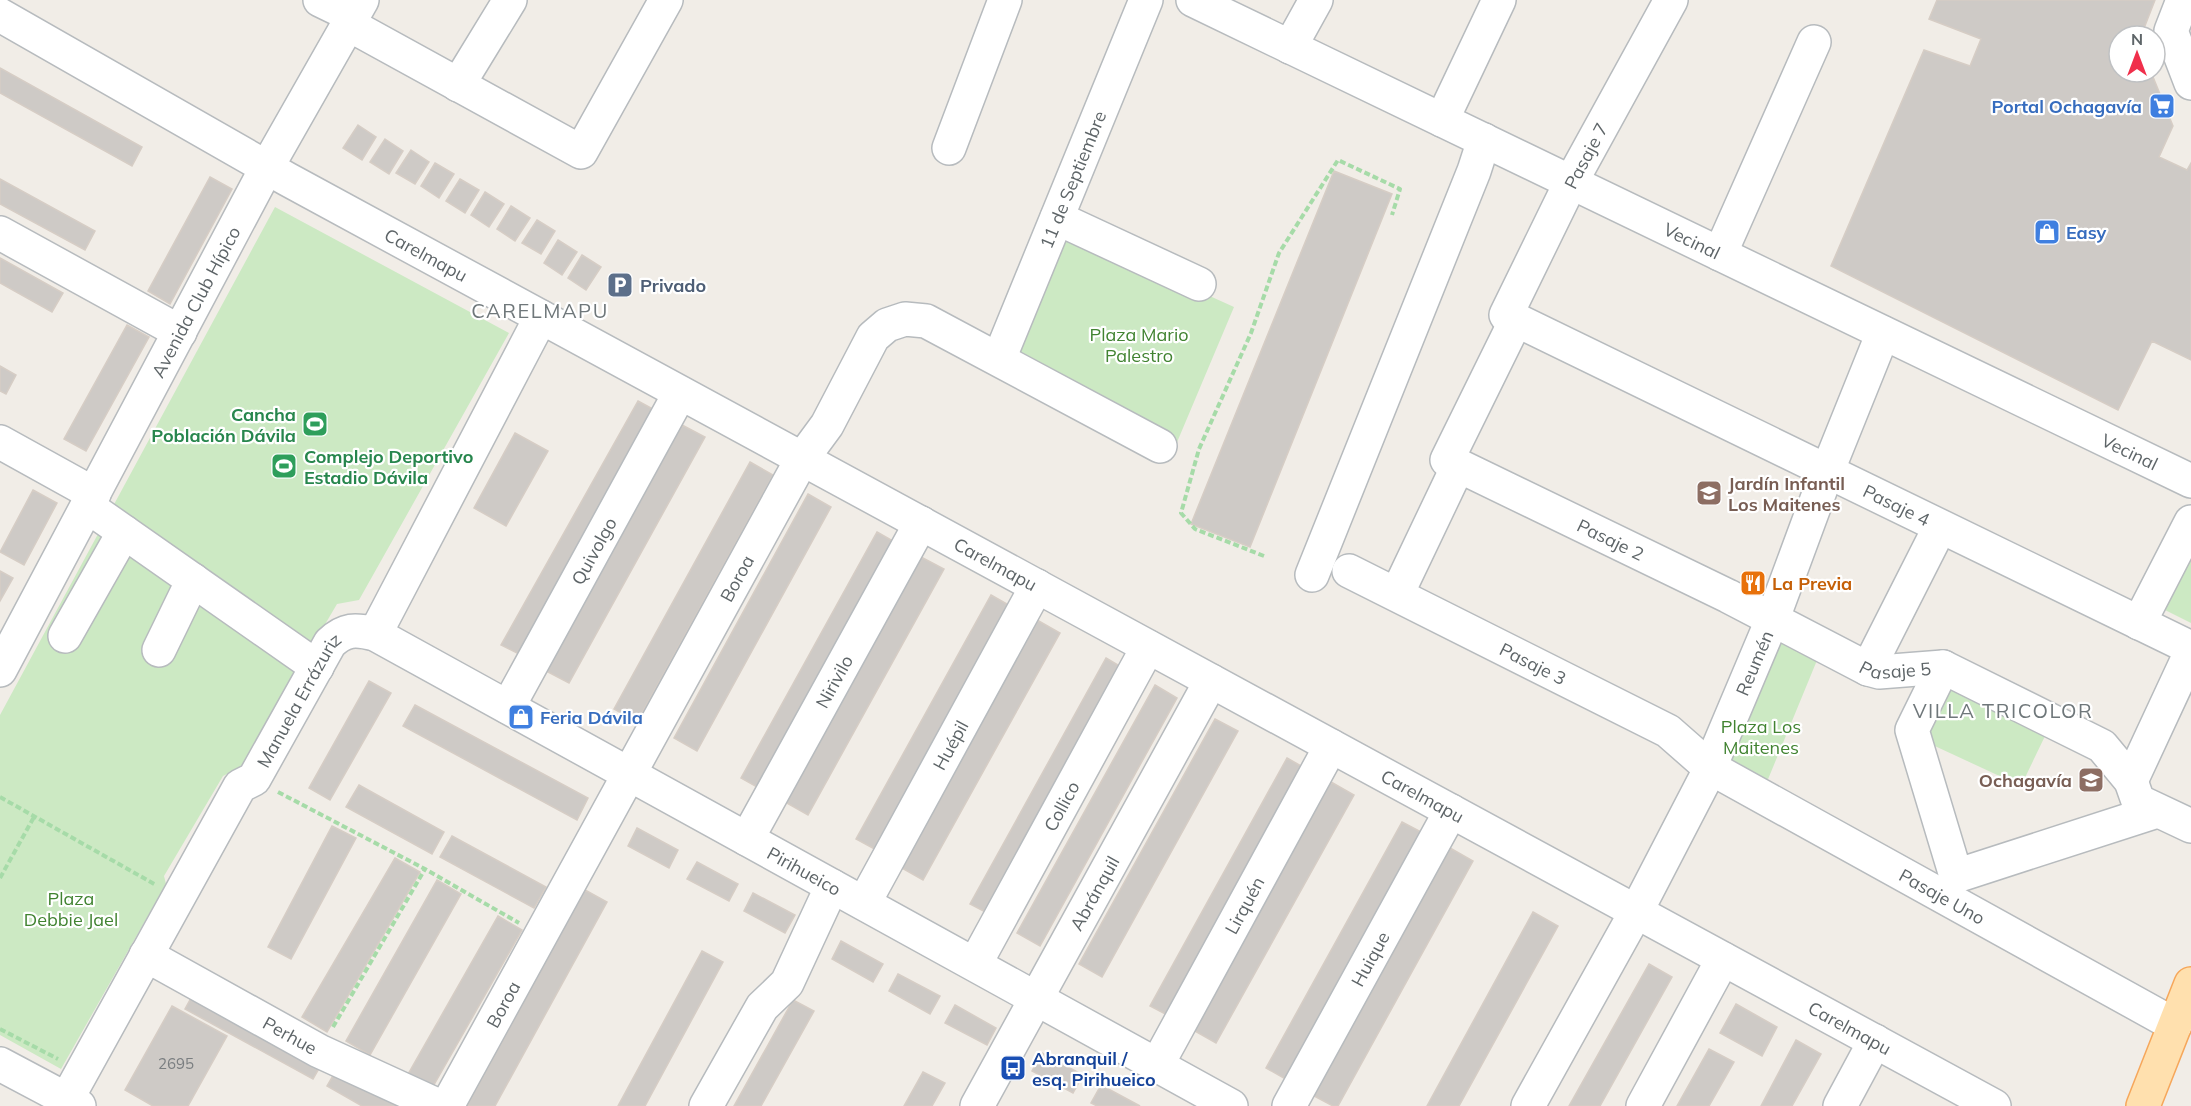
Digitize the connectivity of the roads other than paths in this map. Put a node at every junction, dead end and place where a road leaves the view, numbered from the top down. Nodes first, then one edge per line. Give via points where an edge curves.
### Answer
1 (320, 0) edge
2 (510, 0) edge
3 (666, 0) edge
4 (1005, 0) edge
5 (1146, 0) edge
6 (1193, 0) edge
7 (1316, 0) edge
8 (1499, 0) edge
9 (1671, 0) edge
10 (2183, 0) edge
11 (354, 13) edge
12 (0, 15) edge
13 (1814, 42) dead end
14 (1290, 47) junction
15 (2191, 83) edge
16 (458, 85) junction
17 (1442, 120) junction
18 (1484, 140) junction
19 (949, 148) dead end
20 (267, 168) junction
21 (1571, 182) junction
22 (1056, 218) junction
23 (0, 233) edge
24 (1720, 254) junction
25 (1200, 284) dead end
26 (541, 317) junction
27 (1511, 318) junction
28 (180, 332) junction
29 (1883, 333) junction
30 (999, 359) junction
31 (680, 393) junction
32 (0, 442) edge
33 (1160, 446) dead end
34 (802, 459) junction
35 (1452, 463) junction
36 (1827, 472) junction
37 (2191, 481) edge
38 (91, 500) junction
39 (2191, 522) edge
40 (921, 523) junction
41 (1940, 527) junction
42 (124, 532) junction
43 (1349, 571) dead end
44 (1312, 575) dead end
45 (193, 580) junction
46 (1037, 586) junction
47 (1397, 594) junction
48 (1773, 618) junction
49 (2139, 622) junction
50 (375, 634) junction
51 (65, 636) dead end
52 (1148, 647) junction
53 (2191, 648) edge
54 (159, 650) dead end
55 (2191, 652) edge
56 (317, 667) junction
57 (1943, 667) junction
58 (1868, 669) junction
59 (0, 670) edge
60 (1211, 681) junction
61 (508, 707) junction
62 (1331, 746) junction
63 (1709, 767) junction
64 (629, 774) junction
65 (2131, 781) junction
66 (1451, 811) junction
67 (2157, 811) junction
68 (2191, 826) edge
69 (747, 839) junction
70 (832, 886) junction
71 (1950, 887) junction
72 (864, 903) junction
73 (1636, 912) junction
74 (146, 956) junction
75 (1723, 959) junction
76 (975, 964) junction
77 (2191, 984) edge
78 (1036, 997) junction
79 (2175, 1025) junction
80 (1875, 1041) junction
81 (0, 1064) edge
82 (1157, 1065) junction
83 (70, 1104) edge
84 (439, 1106) edge
85 (447, 1106) edge
86 (706, 1106) edge
87 (977, 1106) edge
88 (1231, 1106) edge
89 (1289, 1106) edge
90 (1528, 1106) edge
91 (1643, 1106) edge
92 (1840, 1106) edge
93 (1994, 1106) edge
94 (2143, 1106) edge

1 - 11 street
2 - 16 street
3 - 16 street via 581,152
4 - 19 street
5 - 22 street, 11 de Septiembre
6 - 14 street, Vecinal
7 - 14 street
8 - 17 street
9 - 21 street, Pasaje 7
10 - 15 street via 2171,31
11 - 16 street
11 - 20 street, Avenida Club Hípico
12 - 20 street, Carelmapu
13 - 24 street
14 - 17 street, Vecinal
17 - 18 street, Vecinal
18 - 21 street, Vecinal
18 - 44 street
20 - 26 street, Carelmapu
20 - 28 street, Avenida Club Hípico
21 - 24 street, Vecinal
21 - 27 street, Pasaje 7
22 - 25 street
22 - 30 street, 11 de Septiembre
23 - 28 street
24 - 29 street, Vecinal
26 - 31 street, Carelmapu
26 - 50 street, Manuela Errázuriz
27 - 35 street, Pasaje 7
27 - 36 street, Pasaje 4
28 - 38 street, Avenida Club Hípico
29 - 36 street, Reumén
29 - 37 street, Vecinal
30 - 33 street, Boroa
30 - 34 street, Boroa via 926,321 905,319 887,325 873,337 827,425
31 - 34 street, Carelmapu
31 - 61 street, Quivolgo
32 - 38 street
34 - 40 street, Carelmapu
34 - 64 street, Boroa
35 - 47 street, Pasaje 7
35 - 48 street, Pasaje 2
36 - 41 street, Pasaje 4
36 - 48 street, Reumén
38 - 42 street
38 - 59 street, Avenida Club Hípico
39 - 49 street
40 - 46 street, Carelmapu
40 - 69 street, Nirivilo
41 - 49 street, Pasaje 4
41 - 58 street
42 - 45 street
42 - 51 street
43 - 47 street, Pasaje 3
45 - 54 street
45 - 56 street
46 - 52 street, Carelmapu
46 - 72 street, Huépil
47 - 63 street, Pasaje 3 via 1668,731
48 - 58 street, Pasaje 5
48 - 63 street, Reumén
49 - 53 street, Pasaje 4
50 - 56 street, Manuela Errázuriz via 345,632 330,644
50 - 61 street, Pirihueico
52 - 60 street, Carelmapu
52 - 76 street, Collico
55 - 65 street
56 - 74 street, Manuela Errázuriz via 254,779 240,786
57 - 58 street, Pasaje 5 via 1879,672
57 - 65 street, Pasaje 5 via 2102,747
57 - 71 street via 1912,730
60 - 62 street, Carelmapu
60 - 78 street, Abránquil
61 - 64 street, Pirihueico
62 - 66 street, Carelmapu
62 - 82 street, Lirquén
63 - 71 street, Pasaje Uno
63 - 73 street, Reumén
64 - 69 street, Pirihueico
64 - 85 street, Boroa
65 - 67 street, Pasaje 5 via 2138,801
66 - 73 street, Carelmapu
66 - 89 street, Huique
67 - 68 street, Pasaje 5
67 - 71 street
69 - 70 street, Pirihueico
70 - 72 street, Pirihueico
70 - 86 street via 787,983 762,1007
71 - 79 street, Pasaje Uno
72 - 76 street, Pirihueico
73 - 75 street, Carelmapu
73 - 90 street, Reumén
74 - 83 street, Manuela Errázuriz via 83,1071
74 - 84 street, Perhue via 319,1052
75 - 80 street, Carelmapu
75 - 91 street
76 - 78 street, Pirihueico
77 - 79 main road
78 - 82 street, Pirihueico
78 - 87 street, Abránquil
79 - 94 main road
80 - 92 street
80 - 93 street, Carelmapu
81 - 83 street
82 - 88 street, Pirihueico

